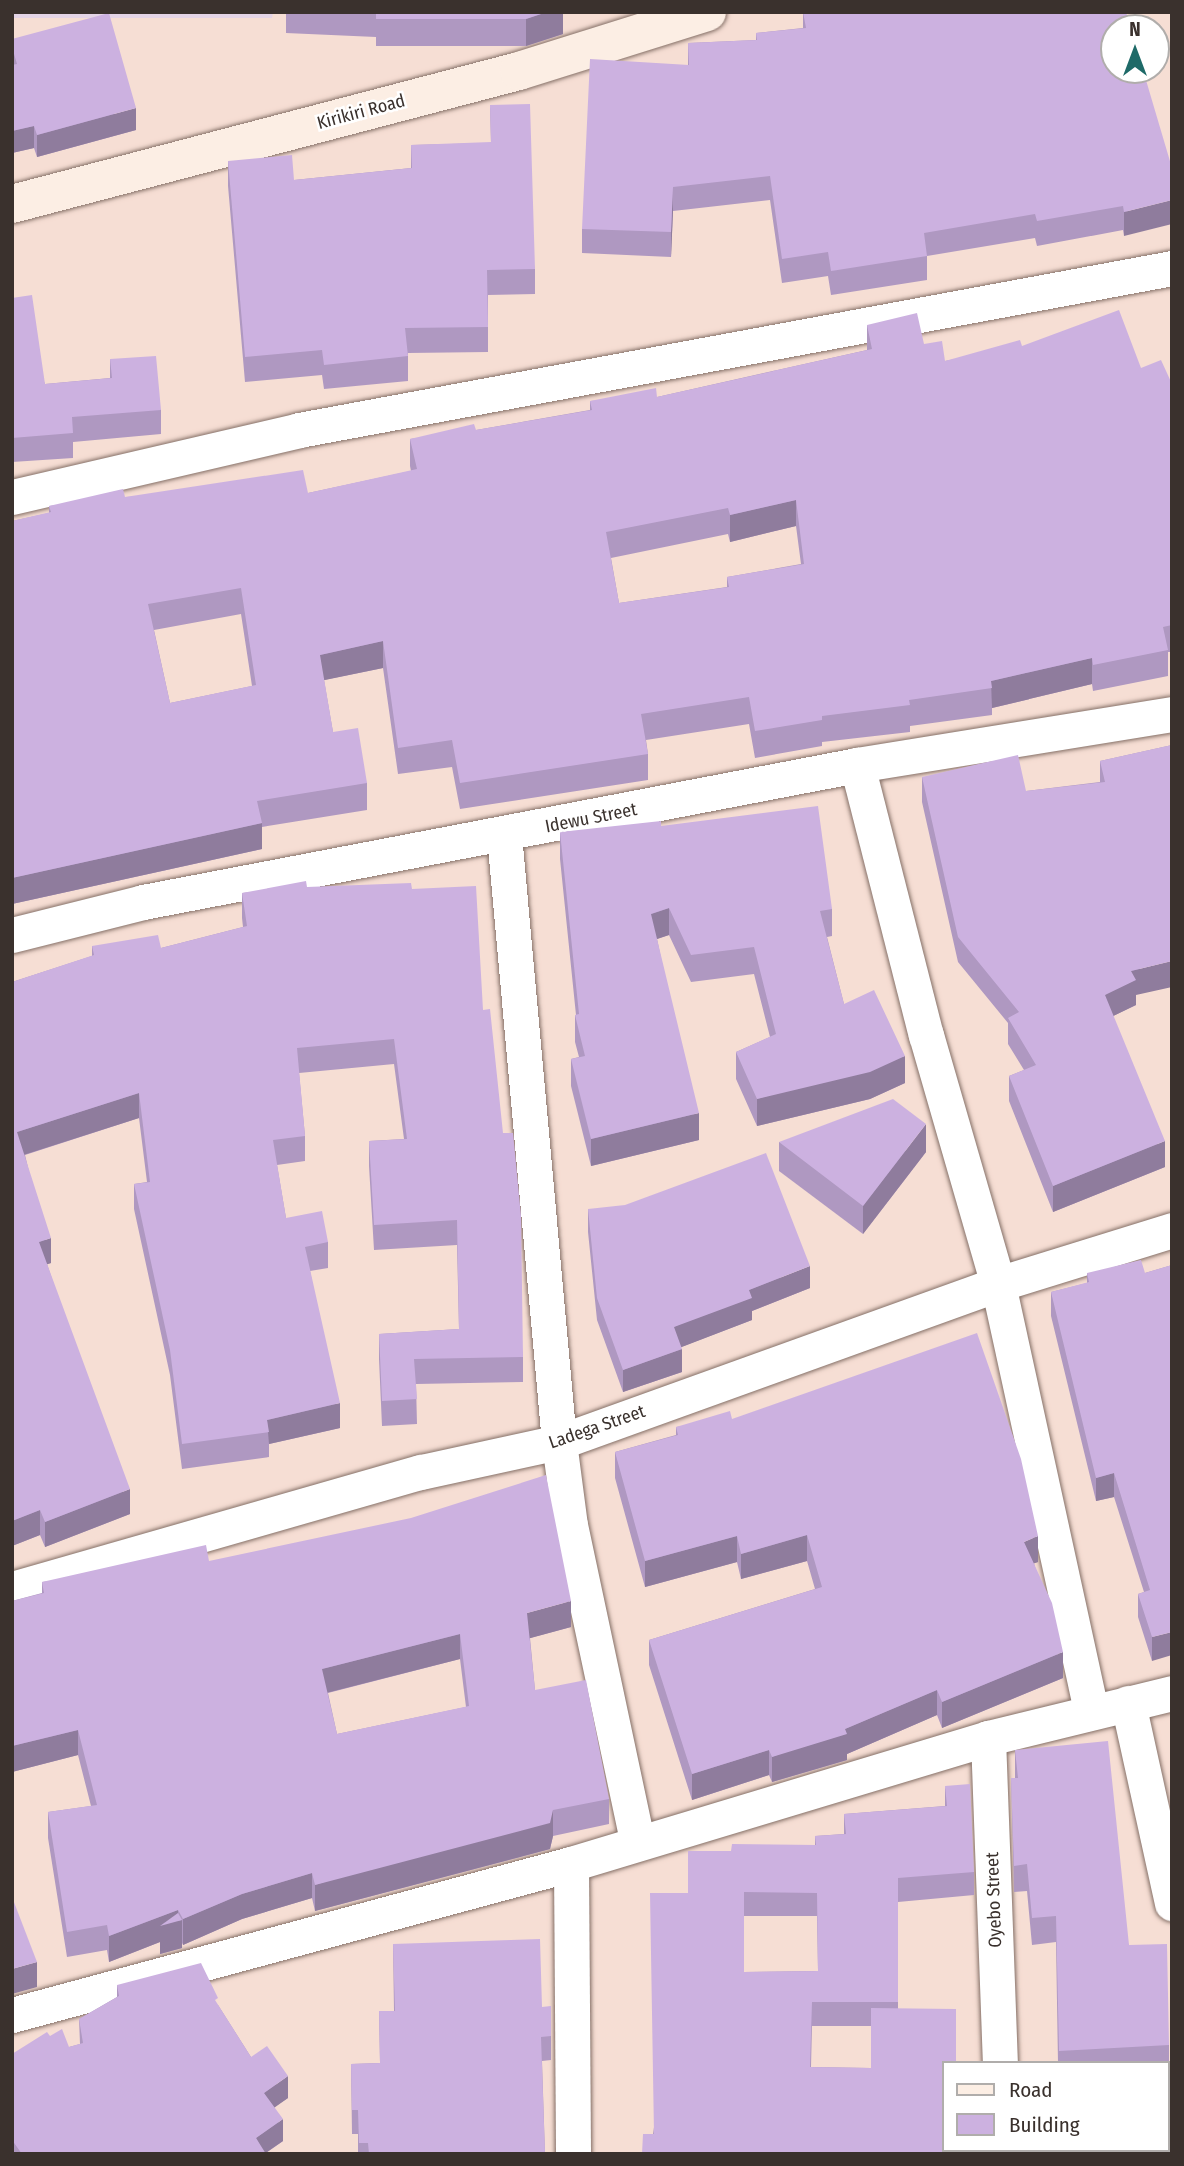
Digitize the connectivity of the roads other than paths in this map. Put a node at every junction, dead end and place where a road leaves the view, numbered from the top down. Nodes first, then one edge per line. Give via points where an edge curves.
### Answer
1 (707, 12) edge
2 (12, 204) edge
3 (1172, 268) edge
4 (12, 497) edge
5 (1172, 714) edge
6 (858, 765) junction
7 (504, 835) junction
8 (12, 935) edge
9 (1172, 1230) edge
10 (998, 1284) junction
11 (559, 1442) junction
12 (12, 1589) edge
13 (1172, 1693) edge
14 (1128, 1703) junction
15 (1091, 1711) junction
16 (988, 1738) junction
17 (637, 1841) junction
18 (571, 1864) junction
19 (1172, 1903) edge
20 (12, 2015) edge
21 (1000, 2061) edge
22 (573, 2154) edge

1 - 2 main road, Kirikiri Road via 519,71
3 - 4 street via 299,430
5 - 6 street, Idewu Street
6 - 7 street, Idewu Street
6 - 10 street via 926,1035
7 - 8 street, Idewu Street via 143,902
7 - 11 street
9 - 10 street, Ladega Street
10 - 11 street, Ladega Street
10 - 15 street
11 - 12 street, Ladega Street via 421,1472
11 - 17 street via 570,1525
13 - 14 street
14 - 15 street
14 - 19 street
15 - 16 street
16 - 17 street
16 - 21 street, Oyebo Street
17 - 18 street
18 - 20 street
18 - 22 street

